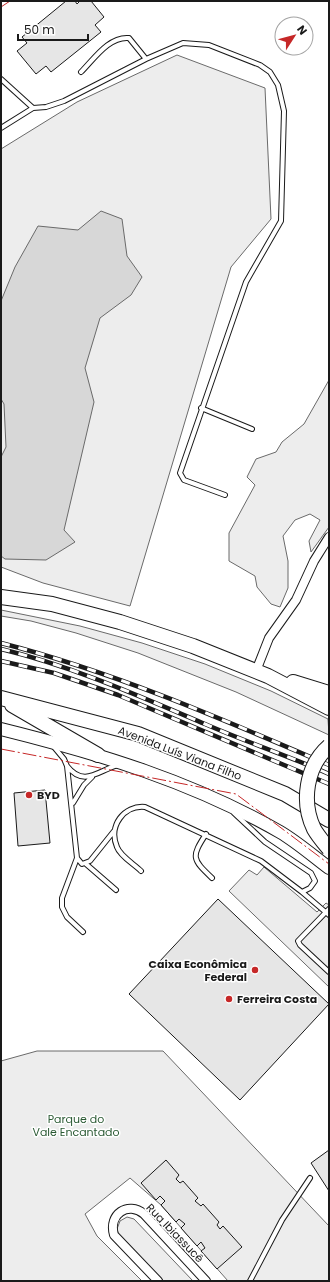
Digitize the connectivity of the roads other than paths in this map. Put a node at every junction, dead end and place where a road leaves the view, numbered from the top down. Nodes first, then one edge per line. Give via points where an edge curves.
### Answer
1 (146, 59) junction
2 (81, 72) dead end
3 (1, 78) edge
4 (33, 108) junction
5 (1, 128) edge
6 (201, 408) junction
7 (252, 429) dead end
8 (225, 495) dead end
9 (329, 537) edge
10 (1, 597) edge
11 (262, 673) junction
12 (329, 693) edge
13 (1, 699) edge
14 (329, 708) edge
15 (1, 729) edge
16 (48, 741) junction
17 (329, 746) edge
18 (98, 754) junction
19 (125, 764) junction
20 (67, 766) junction
21 (94, 776) junction
22 (221, 802) junction
23 (73, 804) junction
24 (329, 820) edge
25 (115, 831) junction
26 (206, 834) junction
27 (329, 849) edge
28 (77, 858) junction
29 (86, 864) junction
30 (329, 868) edge
31 (141, 871) dead end
32 (212, 878) dead end
33 (116, 890) dead end
34 (302, 892) junction
35 (328, 912) edge
36 (83, 932) dead end
37 (329, 972) edge
38 (310, 1178) dead end
39 (158, 1281) edge
40 (206, 1281) edge
41 (250, 1281) edge

1 - 2 lane via 129,38 122,38 114,40
1 - 4 lane via 64,101
1 - 6 lane via 184,43 208,45 260,65 270,72 278,85 282,99 284,119 281,221 246,282
3 - 4 lane
4 - 5 lane
6 - 7 lane
6 - 8 lane via 180,476 184,480
9 - 11 street via 314,561 296,600 269,638
10 - 11 highway via 52,604 120,622 193,646
11 - 12 highway
11 - 14 highway
13 - 18 highway
13 - 24 highway, Avenida Luís Viana Filho via 138,734 286,794
15 - 16 main road
16 - 18 main road
16 - 20 lane
17 - 27 highway, bridge via 316,762 309,777 307,798 308,814 314,830
18 - 19 main road
19 - 21 lane
19 - 22 main road via 172,780
20 - 21 lane via 77,775
20 - 23 lane
21 - 23 lane via 84,785
22 - 30 main road via 281,832
22 - 34 lane via 265,842 311,873 315,881
23 - 28 lane
25 - 26 lane via 116,822 122,815 137,806 145,807
25 - 29 lane
25 - 31 lane via 116,847
26 - 32 lane via 196,850 195,859
26 - 34 lane via 261,861
28 - 29 lane via 82,864
28 - 36 lane via 62,898 62,907 67,917
29 - 33 lane
34 - 35 lane
35 - 37 lane via 298,941 300,946
38 - 41 lane via 282,1220
39 - 40 street, Rua Ibiassucê via 114,1235 114,1219 126,1209 134,1208 144,1214

